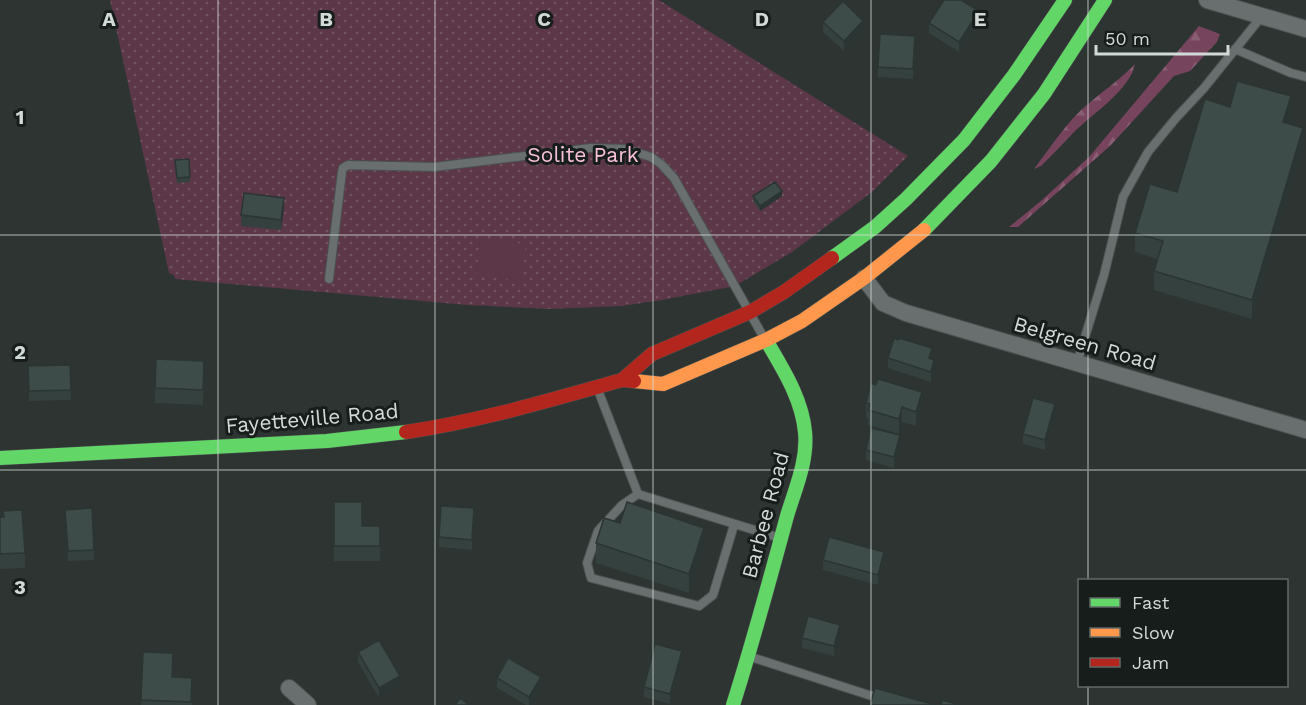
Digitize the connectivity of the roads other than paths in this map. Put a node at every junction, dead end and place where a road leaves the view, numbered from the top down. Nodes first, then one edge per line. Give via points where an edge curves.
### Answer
1 (1065, 0) edge
2 (1105, 0) edge
3 (1207, 0) edge
4 (1262, 16) junction
5 (1306, 29) edge
6 (1235, 49) junction
7 (1306, 77) edge
8 (329, 279) dead end
9 (864, 279) junction
10 (750, 312) junction
11 (766, 340) junction
12 (1077, 363) junction
13 (622, 380) junction
14 (597, 387) junction
15 (1306, 430) edge
16 (0, 458) edge
17 (638, 495) junction
18 (734, 525) junction
19 (781, 539) junction
20 (748, 656) junction
21 (289, 688) dead end
22 (886, 700) edge
23 (308, 705) edge
24 (733, 705) edge

1 - 10 main road, Fayetteville Road via 991,108 906,199 842,251
2 - 9 main road, Fayetteville Road via 1044,94 991,161 921,232
3 - 4 street
4 - 5 street
4 - 6 lane
6 - 7 lane
6 - 12 lane via 1148,152 1123,197
8 - 10 lane via 342,172 348,165 434,167 591,148 626,148 657,160 674,178
9 - 11 main road, Fayetteville Road
9 - 12 street, Belgreen Road via 882,303 895,309
10 - 11 lane
10 - 13 main road, Fayetteville Road via 652,354
11 - 13 main road, Fayetteville Road via 663,384
11 - 19 main road, Barbee Road via 798,403 805,434
12 - 15 street, Belgreen Road
13 - 14 main road, Fayetteville Road
14 - 16 main road, Fayetteville Road via 513,411 386,435
14 - 17 lane
17 - 18 lane
17 - 18 lane via 598,531 587,563 591,578 699,606 713,596
18 - 19 lane
19 - 20 main road, Barbee Road
20 - 22 lane
20 - 24 main road, Barbee Road
21 - 23 street

